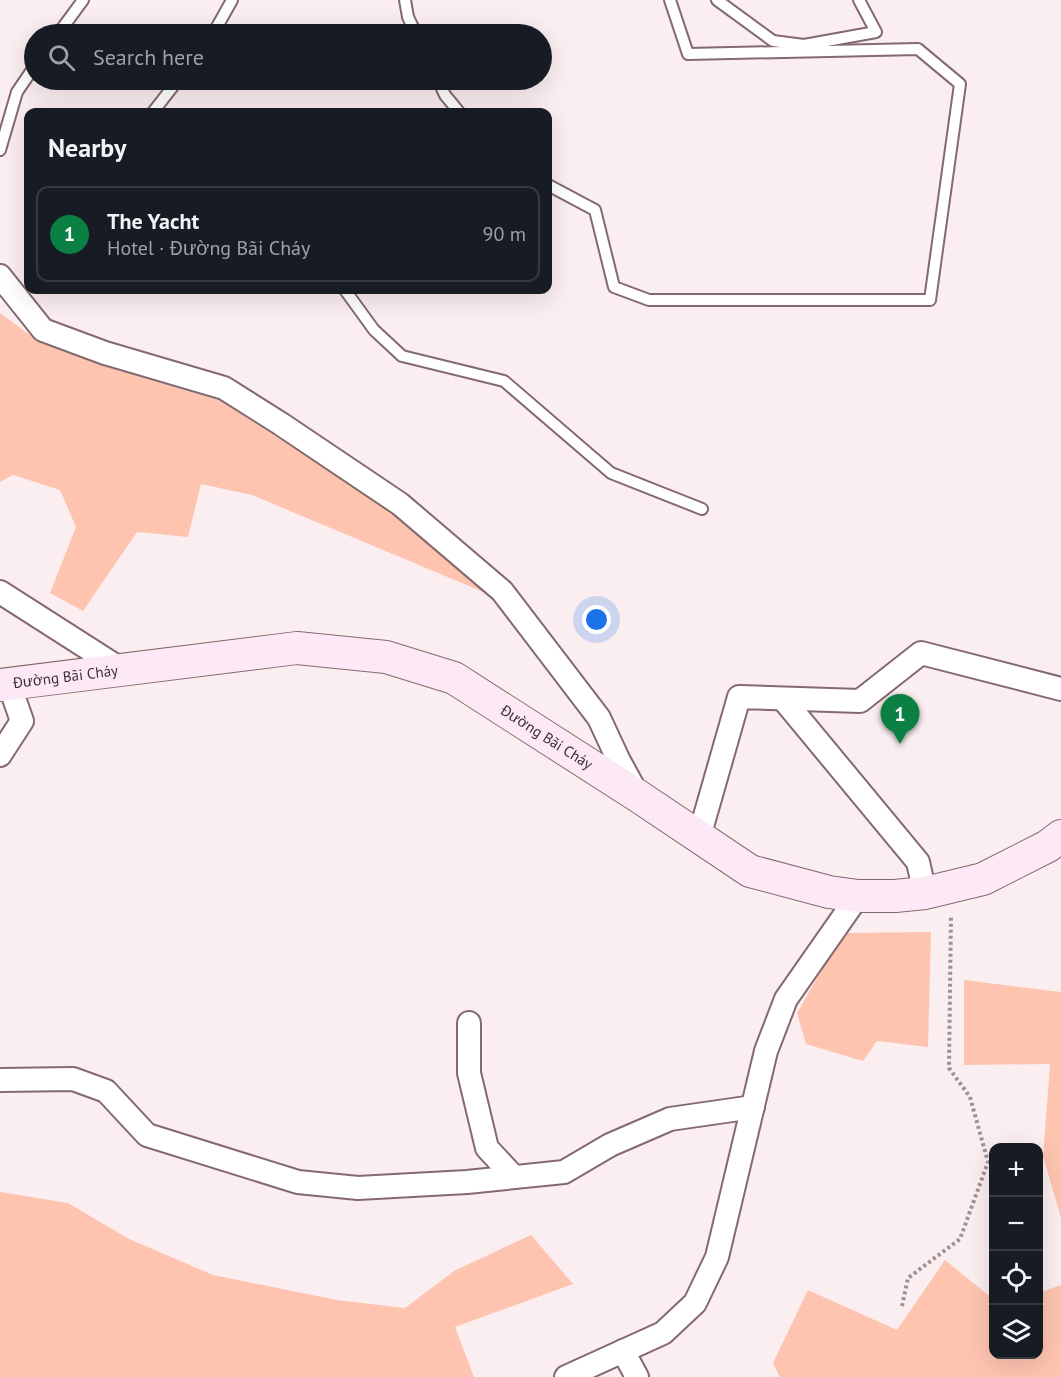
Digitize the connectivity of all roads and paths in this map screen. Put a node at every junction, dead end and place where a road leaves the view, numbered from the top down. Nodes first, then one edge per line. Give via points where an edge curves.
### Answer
1 (83, 0) edge
2 (232, 0) edge
3 (405, 0) edge
4 (670, 0) edge
5 (717, 0) edge
6 (858, 0) edge
7 (65, 24) edge
8 (219, 24) edge
9 (411, 24) edge
10 (876, 32) junction
11 (894, 49) junction
12 (24, 82) edge
13 (170, 90) edge
14 (443, 90) edge
15 (156, 108) edge
16 (456, 108) edge
17 (0, 150) edge
18 (552, 187) edge
19 (0, 276) edge
20 (348, 294) edge
21 (702, 508) dead end
22 (0, 592) edge
23 (122, 670) junction
24 (5, 684) edge
25 (1061, 689) edge
26 (783, 699) junction
27 (0, 755) edge
28 (638, 796) junction
29 (699, 837) junction
30 (1057, 843) edge
31 (936, 890) junction
32 (858, 896) junction
33 (469, 1023) dead end
34 (0, 1080) edge
35 (753, 1107) junction
36 (513, 1177) junction
37 (902, 1306) dead end
38 (623, 1351) junction
39 (566, 1377) edge
40 (637, 1377) edge

1 - 7 lane
2 - 8 lane
3 - 9 lane
4 - 11 lane via 688,54
5 - 10 lane via 773,41 804,45
6 - 10 lane
10 - 11 lane
11 - 18 lane via 918,49 960,84 930,300 649,300 614,286 595,210
12 - 17 lane via 17,92
13 - 15 lane
14 - 16 lane
19 - 28 street via 43,330 224,388 400,504 502,591 599,717
20 - 21 lane via 374,330 402,356 504,381 611,473
22 - 23 street
23 - 24 main road, Đường Bãi Cháy
23 - 28 main road, Đường Bãi Cháy via 297,648 386,657 454,678
24 - 27 street via 22,721
25 - 26 street via 921,653 860,701
26 - 29 street via 739,697
26 - 31 street via 918,862
28 - 29 main road, Đường Bãi Cháy
29 - 32 main road, Đường Bãi Cháy via 750,872
30 - 31 main road, Đường Bãi Cháy via 983,879
31 - 32 main road, Đường Bãi Cháy
31 - 37 path via 952,928 948,1068 970,1097 988,1162 960,1239 908,1278
32 - 35 street via 786,999 766,1051
33 - 36 street via 469,1073 487,1148
34 - 36 street via 73,1079 106,1091 147,1135 298,1182 358,1188
35 - 36 street via 670,1119 610,1144 564,1172
35 - 38 street via 717,1257 695,1303 663,1333
38 - 39 street
38 - 40 street

